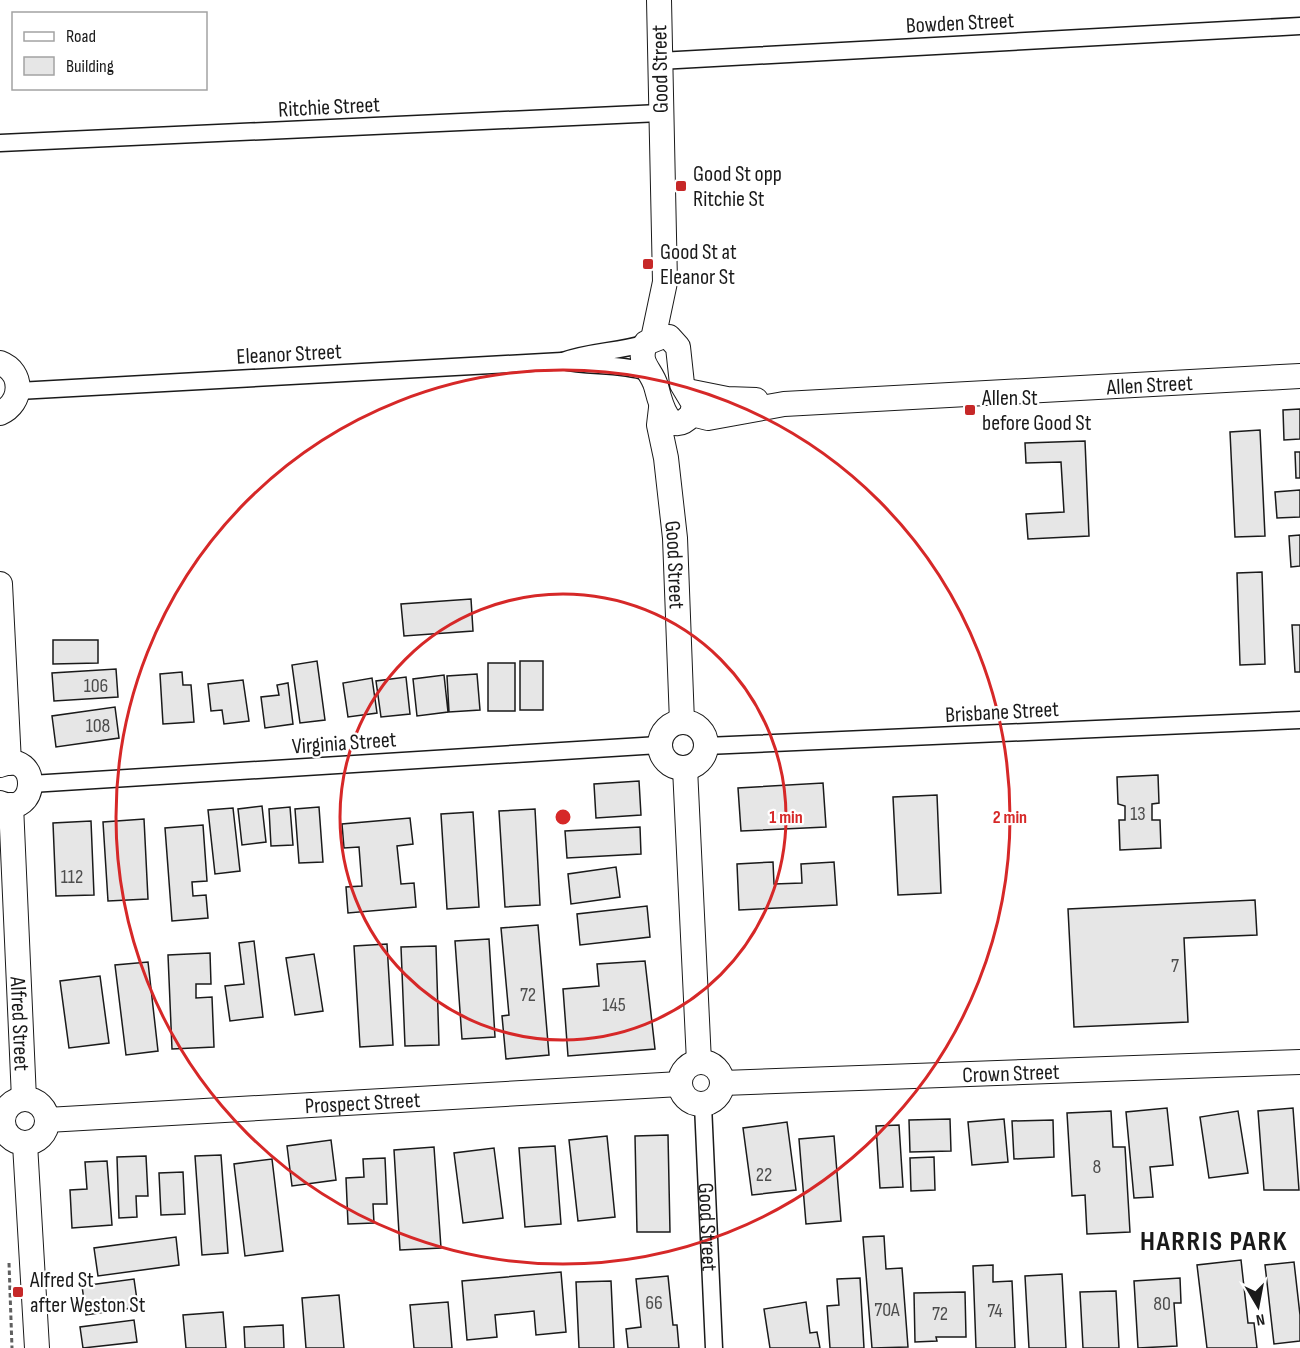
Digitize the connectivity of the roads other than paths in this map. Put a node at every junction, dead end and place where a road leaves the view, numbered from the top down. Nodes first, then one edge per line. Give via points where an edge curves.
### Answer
1 (659, 0) edge
2 (1300, 26) edge
3 (659, 62) junction
4 (660, 113) junction
5 (0, 143) edge
6 (665, 282) junction
7 (650, 341) junction
8 (678, 347) junction
9 (562, 361) junction
10 (0, 363) edge
11 (647, 372) junction
12 (1300, 376) edge
13 (18, 391) junction
14 (661, 408) junction
15 (688, 409) junction
16 (0, 413) edge
17 (675, 538) junction
18 (0, 585) edge
19 (1300, 720) edge
20 (682, 722) junction
21 (659, 745) junction
22 (706, 746) junction
23 (5, 764) edge
24 (685, 768) junction
25 (31, 784) junction
26 (6, 804) edge
27 (699, 1062) junction
28 (1300, 1062) edge
29 (723, 1083) junction
30 (680, 1084) junction
31 (24, 1099) junction
32 (704, 1105) junction
33 (48, 1120) junction
34 (1, 1125) edge
35 (25, 1144) junction
36 (37, 1348) edge
37 (714, 1348) edge

1 - 3 street, Good Street
2 - 3 street, Bowden Street
3 - 4 street, Good Street
4 - 5 street, Ritchie Street
4 - 6 street, Good Street
6 - 7 street, Good Street
6 - 8 street, Good Street
7 - 8 street via 669,337
7 - 9 street, Eleanor Street via 612,351 585,352
7 - 11 street, Good Street via 642,357
8 - 15 street, Good Street
9 - 11 street, Eleanor Street via 586,366 628,366
9 - 13 street, Eleanor Street
10 - 13 street via 15,376
11 - 14 street, Good Street via 655,384
12 - 15 street, Allen Street via 784,404 727,399
13 - 16 street via 12,405
14 - 15 street, Allen Street via 673,422
14 - 17 street, Good Street via 659,425
15 - 17 street via 677,457
17 - 20 street, Good Street
18 - 23 street
19 - 22 street, Brisbane Street
20 - 21 street via 669,726
20 - 22 street via 697,726 706,738
21 - 24 street via 670,765
21 - 25 street, Virginia Street
22 - 24 street via 700,761
23 - 25 street via 25,770
24 - 27 street
25 - 26 street via 24,800
26 - 31 street, Alfred Street
27 - 29 street via 713,1065
27 - 30 street via 687,1066
28 - 29 street, Crown Street
29 - 32 street via 717,1097
30 - 32 street via 685,1097
30 - 33 street, Prospect Street
31 - 33 street via 39,1104
31 - 34 street via 11,1103
32 - 37 street, Good Street
33 - 35 street via 39,1139
34 - 35 street via 11,1139
35 - 36 street

